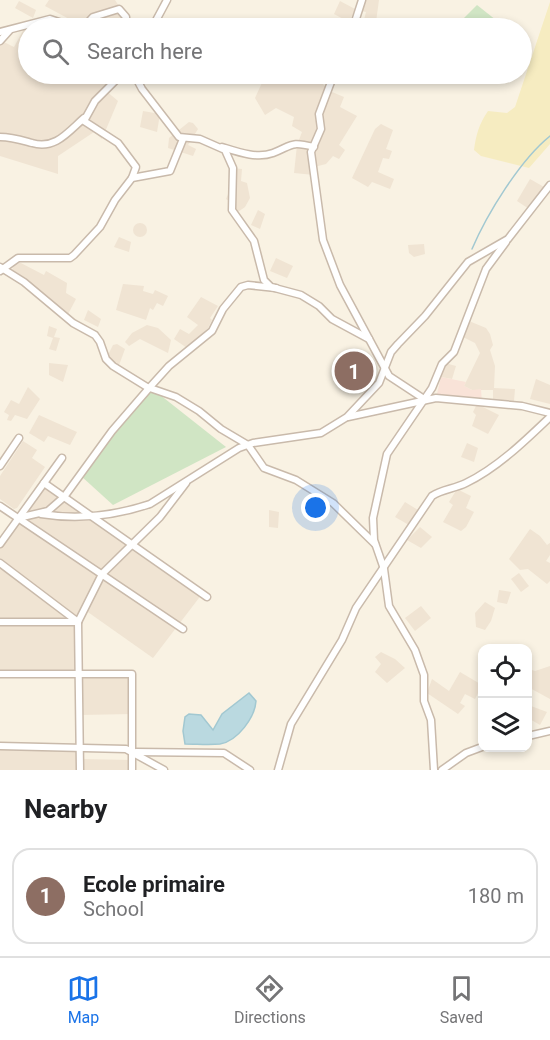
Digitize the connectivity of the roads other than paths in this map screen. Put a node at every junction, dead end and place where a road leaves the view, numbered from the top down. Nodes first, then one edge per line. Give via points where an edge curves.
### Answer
1 (167, 0) edge
2 (362, 0) edge
3 (93, 18) edge
4 (126, 18) edge
5 (157, 18) edge
6 (356, 18) edge
7 (18, 28) edge
8 (9, 31) junction
9 (0, 32) edge
10 (0, 41) edge
11 (112, 84) edge
12 (139, 84) edge
13 (330, 84) edge
14 (84, 118) junction
15 (0, 137) edge
16 (183, 139) junction
17 (221, 147) junction
18 (314, 147) junction
19 (132, 178) junction
20 (550, 185) edge
21 (508, 239) junction
22 (1, 269) edge
23 (276, 288) junction
24 (369, 339) junction
25 (386, 368) junction
26 (150, 387) junction
27 (424, 399) junction
28 (550, 413) edge
29 (347, 417) junction
30 (550, 417) edge
31 (19, 438) dead end
32 (248, 445) junction
33 (62, 458) dead end
34 (0, 466) edge
35 (189, 479) junction
36 (44, 483) junction
37 (64, 497) junction
38 (0, 506) edge
39 (41, 514) junction
40 (92, 517) junction
41 (18, 518) junction
42 (0, 544) edge
43 (132, 545) junction
44 (376, 545) junction
45 (0, 563) edge
46 (384, 568) junction
47 (102, 574) junction
48 (207, 597) dead end
49 (0, 622) edge
50 (78, 622) junction
51 (183, 629) dead end
52 (0, 674) edge
53 (79, 674) junction
54 (550, 731) edge
55 (532, 735) edge
56 (0, 746) edge
57 (80, 747) junction
58 (478, 749) edge
59 (132, 752) junction
60 (80, 770) edge
61 (132, 770) edge
62 (164, 770) edge
63 (250, 770) edge
64 (278, 770) edge
65 (434, 770) edge
66 (442, 770) edge

1 - 5 street
2 - 6 street
3 - 4 street via 119,9
7 - 8 street
8 - 9 street
8 - 10 street
11 - 14 street
12 - 16 street
13 - 18 street via 319,114 321,129
14 - 15 street via 54,144 38,145
14 - 19 street via 118,143 136,167
16 - 17 street
16 - 19 street via 170,171
17 - 18 street via 246,154 273,153 287,144
17 - 23 street via 233,168 232,210 254,241 264,280
18 - 24 street via 323,240 340,285
19 - 22 street via 100,227 70,258 18,258
20 - 21 street
21 - 25 street via 468,261 398,344
21 - 27 street via 486,269 454,352 442,364
22 - 26 street via 95,335 113,366
23 - 24 street via 301,295 332,319
23 - 26 street via 241,287 222,309 212,331
24 - 25 street
25 - 27 street via 392,379
25 - 29 street via 367,399
26 - 32 street via 176,397
26 - 37 street
27 - 28 street via 522,406
27 - 29 street
27 - 44 street via 384,463 372,518
29 - 32 street via 321,433
30 - 46 street via 510,453 467,482 432,496
31 - 34 street
32 - 35 street
32 - 44 street via 264,468 296,480 326,498
33 - 36 street
35 - 40 street via 150,504
35 - 43 street via 170,506
36 - 37 street
36 - 41 street
37 - 39 street
37 - 40 street
38 - 41 street
39 - 40 street via 70,519
39 - 41 street
40 - 43 street
41 - 42 street
41 - 47 street
43 - 47 street
43 - 48 street
44 - 46 street
45 - 50 street
46 - 64 street via 291,724
46 - 65 street via 389,606 415,650 424,675
47 - 50 street
47 - 51 street
49 - 50 street
50 - 53 street
52 - 53 street
53 - 57 street
53 - 59 street via 132,674
54 - 55 street
56 - 57 street
57 - 59 street
57 - 60 street
58 - 66 street
59 - 61 street
59 - 62 street
59 - 63 street via 224,753

